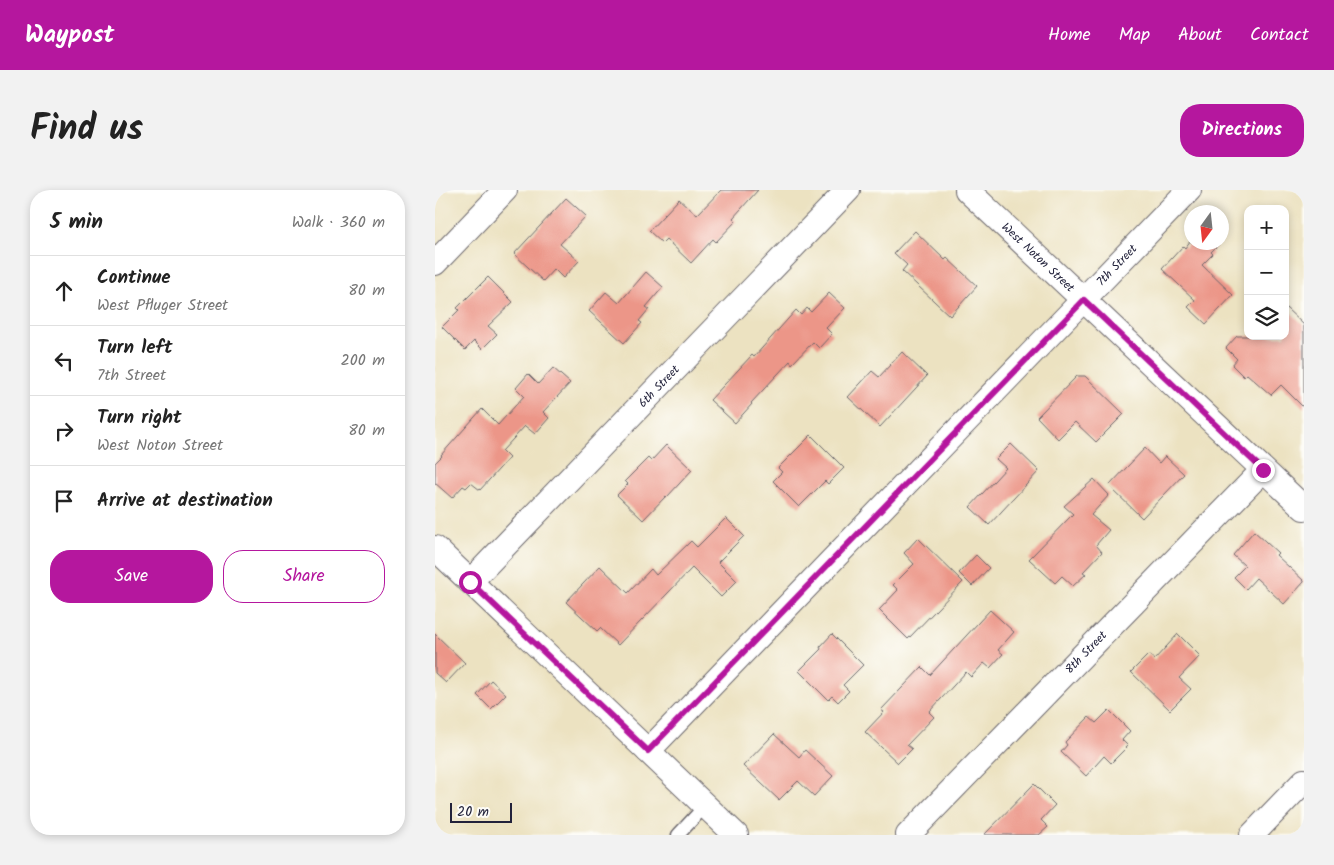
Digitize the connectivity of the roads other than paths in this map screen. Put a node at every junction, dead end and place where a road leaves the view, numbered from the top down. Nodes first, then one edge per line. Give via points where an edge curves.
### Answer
1 (505, 190) edge
2 (848, 190) edge
3 (967, 190) edge
4 (1189, 190) edge
5 (435, 263) edge
6 (1084, 300) junction
7 (1263, 470) junction
8 (1304, 508) edge
9 (435, 548) edge
10 (470, 582) junction
11 (648, 751) junction
12 (1304, 781) edge
13 (705, 806) junction
14 (678, 835) edge
15 (735, 835) edge
16 (908, 835) edge
17 (1252, 835) edge

1 - 5 street
2 - 10 street, 6th Street
3 - 6 street, West Noton Street
4 - 6 street, 7th Street
6 - 7 street, West Noton Street
6 - 11 street, 7th Street
7 - 8 street, West Noton Street
7 - 16 street, 8th Street
9 - 10 street
10 - 11 street
11 - 13 street
12 - 17 street
13 - 14 lane
13 - 15 street

